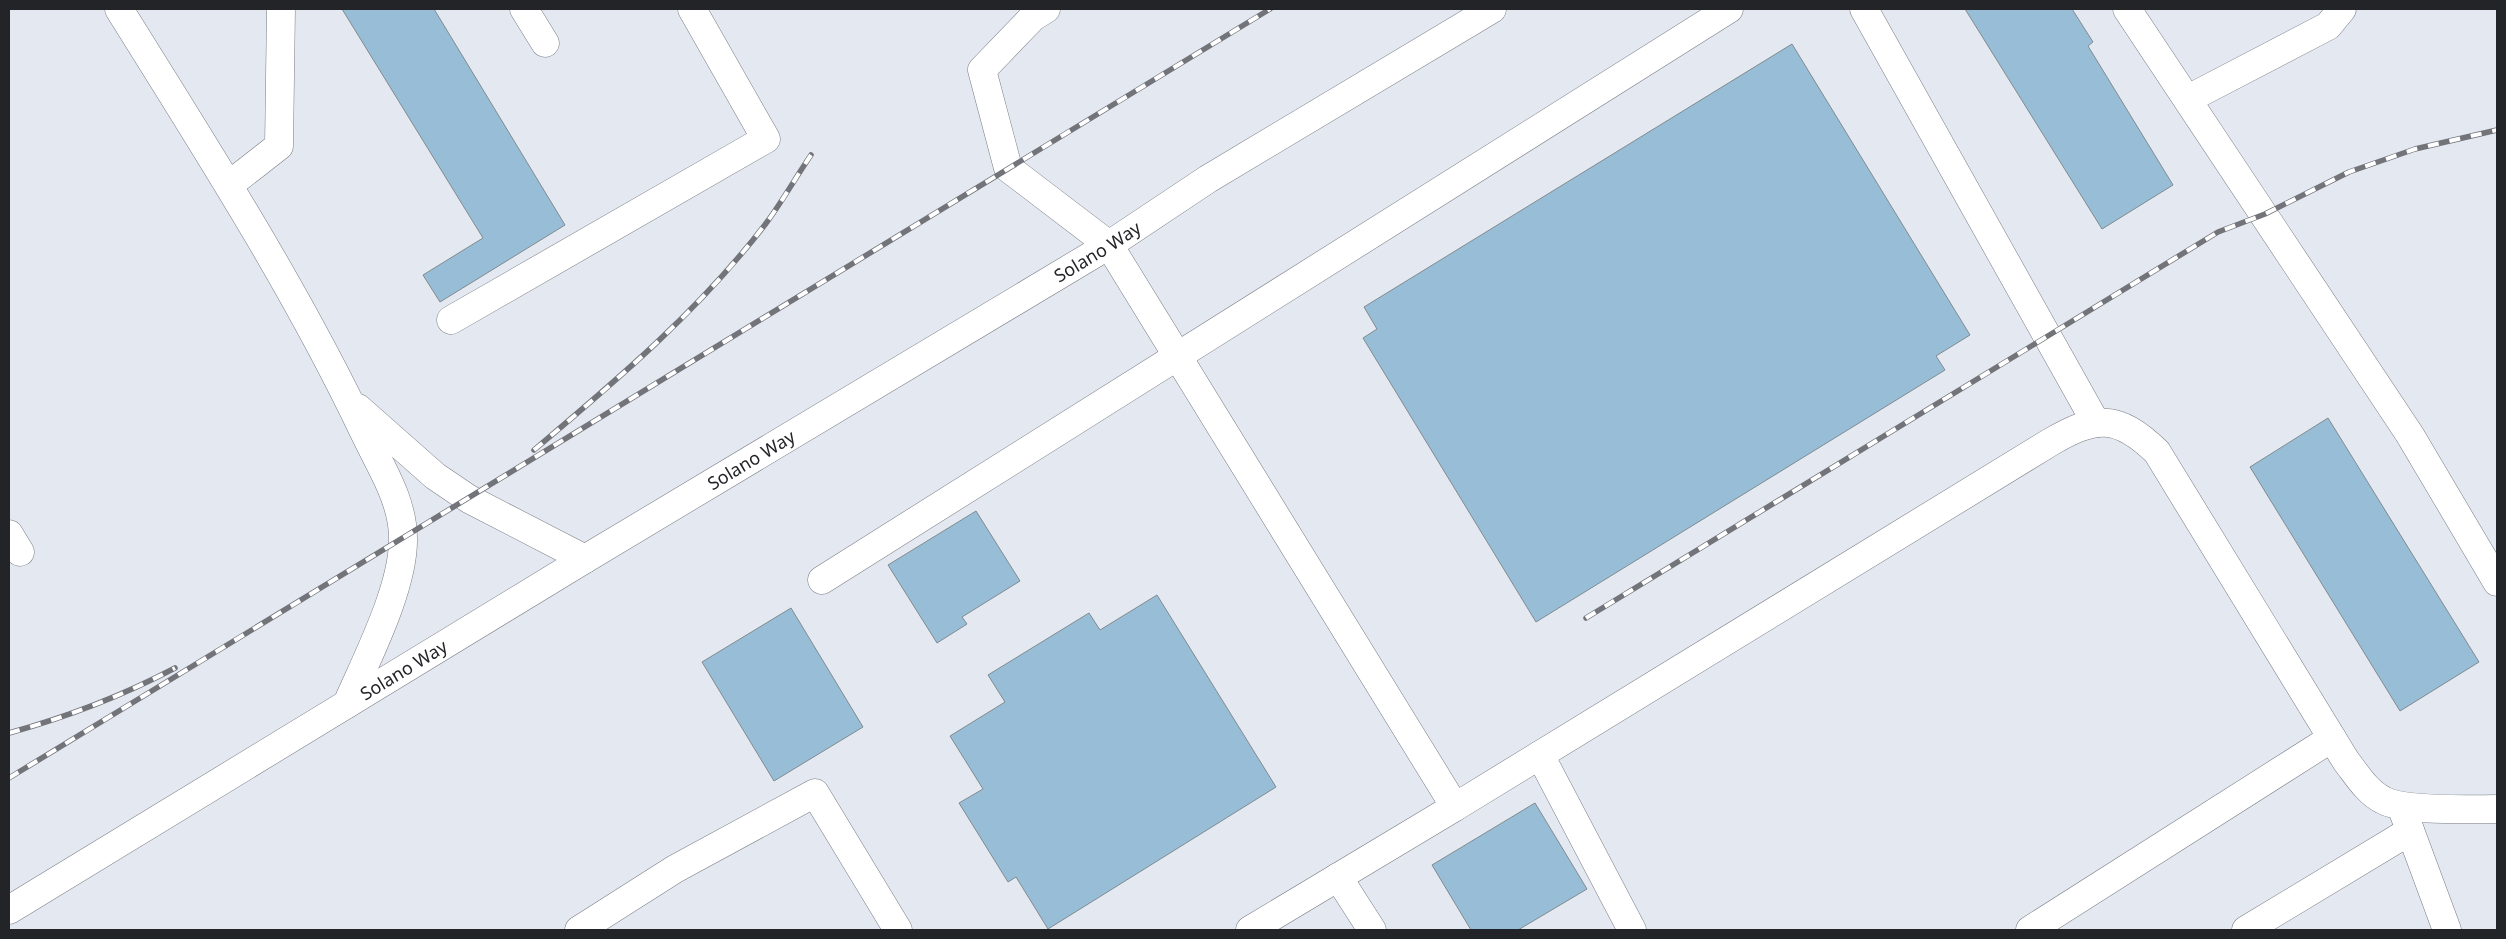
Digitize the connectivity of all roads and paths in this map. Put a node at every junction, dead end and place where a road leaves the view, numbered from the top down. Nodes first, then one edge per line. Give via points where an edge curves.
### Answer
1 (119, 9) edge
2 (281, 9) edge
3 (524, 9) edge
4 (692, 9) edge
5 (1046, 9) edge
6 (1492, 9) edge
7 (1729, 9) edge
8 (1864, 9) edge
9 (2128, 9) edge
10 (2342, 9) edge
11 (545, 42) dead end
12 (2188, 98) junction
13 (229, 185) junction
14 (1109, 245) junction
15 (451, 320) dead end
16 (1178, 358) junction
17 (349, 400) junction
18 (2096, 423) junction
19 (585, 559) junction
20 (822, 580) dead end
21 (2497, 582) edge
22 (348, 704) junction
23 (2332, 738) junction
24 (1540, 755) junction
25 (2400, 805) junction
26 (1455, 807) junction
27 (2497, 809) edge
28 (2410, 830) junction
29 (1338, 877) junction
30 (9, 910) edge
31 (611, 922) edge
32 (579, 930) edge
33 (898, 930) edge
34 (1250, 930) edge
35 (1372, 930) edge
36 (1632, 930) edge
37 (2030, 930) edge
38 (2246, 930) edge
39 (2447, 930) edge

1 - 13 street
2 - 13 street via 279,146
3 - 11 street
4 - 15 street via 766,139
5 - 14 street via 1033,17 982,70 1008,168
6 - 14 street, Solano Way via 1208,180
7 - 16 street
8 - 18 street
9 - 12 street
10 - 12 street via 2328,26
12 - 21 street via 2410,435
13 - 17 street
14 - 16 street
14 - 19 street, Solano Way
16 - 20 street
16 - 26 street
17 - 19 street via 435,476 470,499
17 - 22 street via 400,509 403,558 381,627
18 - 23 street via 2117,424 2138,434 2157,452
18 - 24 street via 2078,426 2049,443
19 - 22 street, Solano Way
22 - 30 street, Solano Way
23 - 25 street via 2364,785 2383,801
23 - 37 street
24 - 26 street
24 - 36 street
25 - 27 street
25 - 28 street
26 - 29 street
28 - 38 street
28 - 39 street
29 - 34 street
29 - 35 street
31 - 32 street
31 - 33 street via 675,869 815,793

